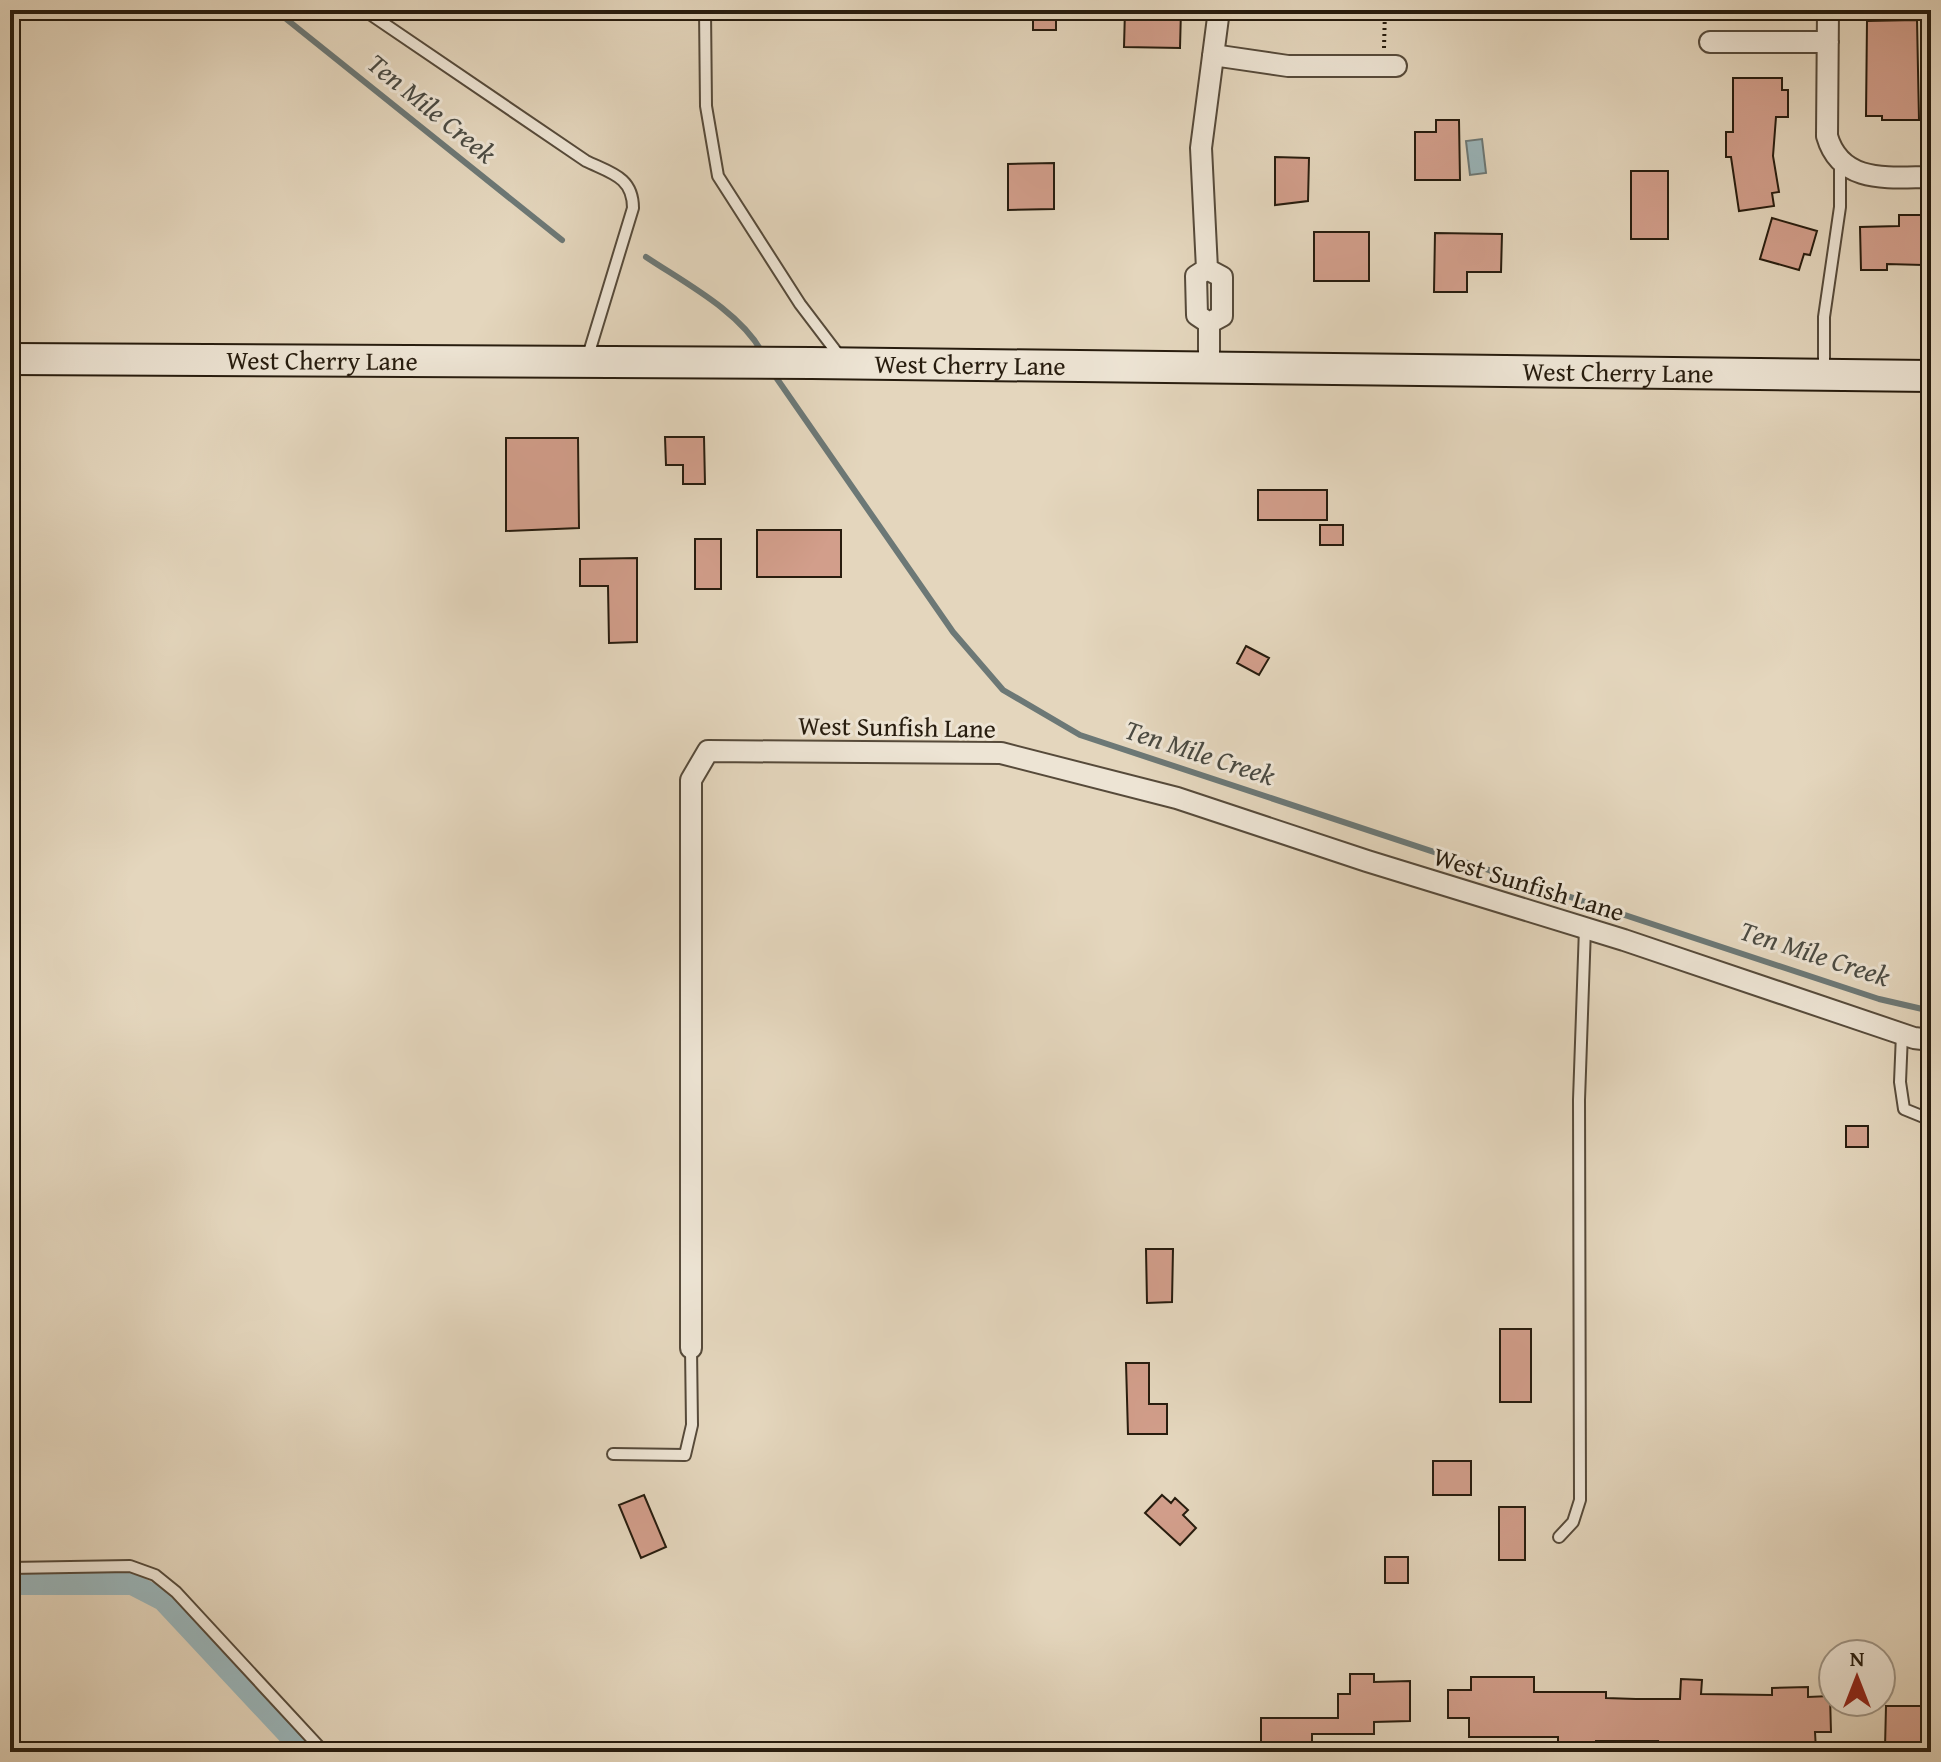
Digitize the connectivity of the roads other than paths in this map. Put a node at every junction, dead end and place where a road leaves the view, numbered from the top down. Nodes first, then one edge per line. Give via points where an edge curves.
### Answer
1 (364, 10) edge
2 (705, 10) edge
3 (1219, 10) edge
4 (1828, 10) edge
5 (1710, 42) dead end
6 (1828, 42) junction
7 (1213, 55) junction
8 (1390, 59) road end
9 (1840, 163) junction
10 (1931, 177) edge
11 (10, 359) edge
12 (586, 361) junction
13 (845, 363) junction
14 (1209, 369) junction
15 (1824, 375) junction
16 (1931, 376) edge
17 (1585, 928) junction
18 (1902, 1034) junction
19 (1931, 1040) edge
20 (1931, 1120) edge
21 (691, 1348) joint
22 (613, 1454) dead end
23 (1559, 1537) dead end
24 (10, 1568) edge
25 (324, 1752) edge

1 - 12 lane via 586,161 626,180 633,191 633,208
2 - 13 lane via 706,106 718,176 800,304
3 - 7 street
4 - 6 street
5 - 6 street
6 - 9 street via 1827,136
7 - 8 street via 1288,66
7 - 14 street via 1201,148 1207,269 1196,276 1197,315 1209,323
9 - 10 street via 1870,177
9 - 15 lane via 1840,207 1824,317
11 - 12 main road, West Cherry Lane
12 - 13 main road, West Cherry Lane
13 - 14 main road, West Cherry Lane
14 - 15 main road, West Cherry Lane
15 - 16 main road, West Cherry Lane
17 - 18 street, West Sunfish Lane
17 - 21 street, West Sunfish Lane via 1177,798 1001,753 708,751 691,780
17 - 23 lane via 1579,1100 1580,1500 1573,1522
18 - 19 street, West Sunfish Lane
18 - 20 lane via 1904,1109
21 - 22 lane via 692,1425 685,1455
24 - 25 lane via 130,1566 155,1575

